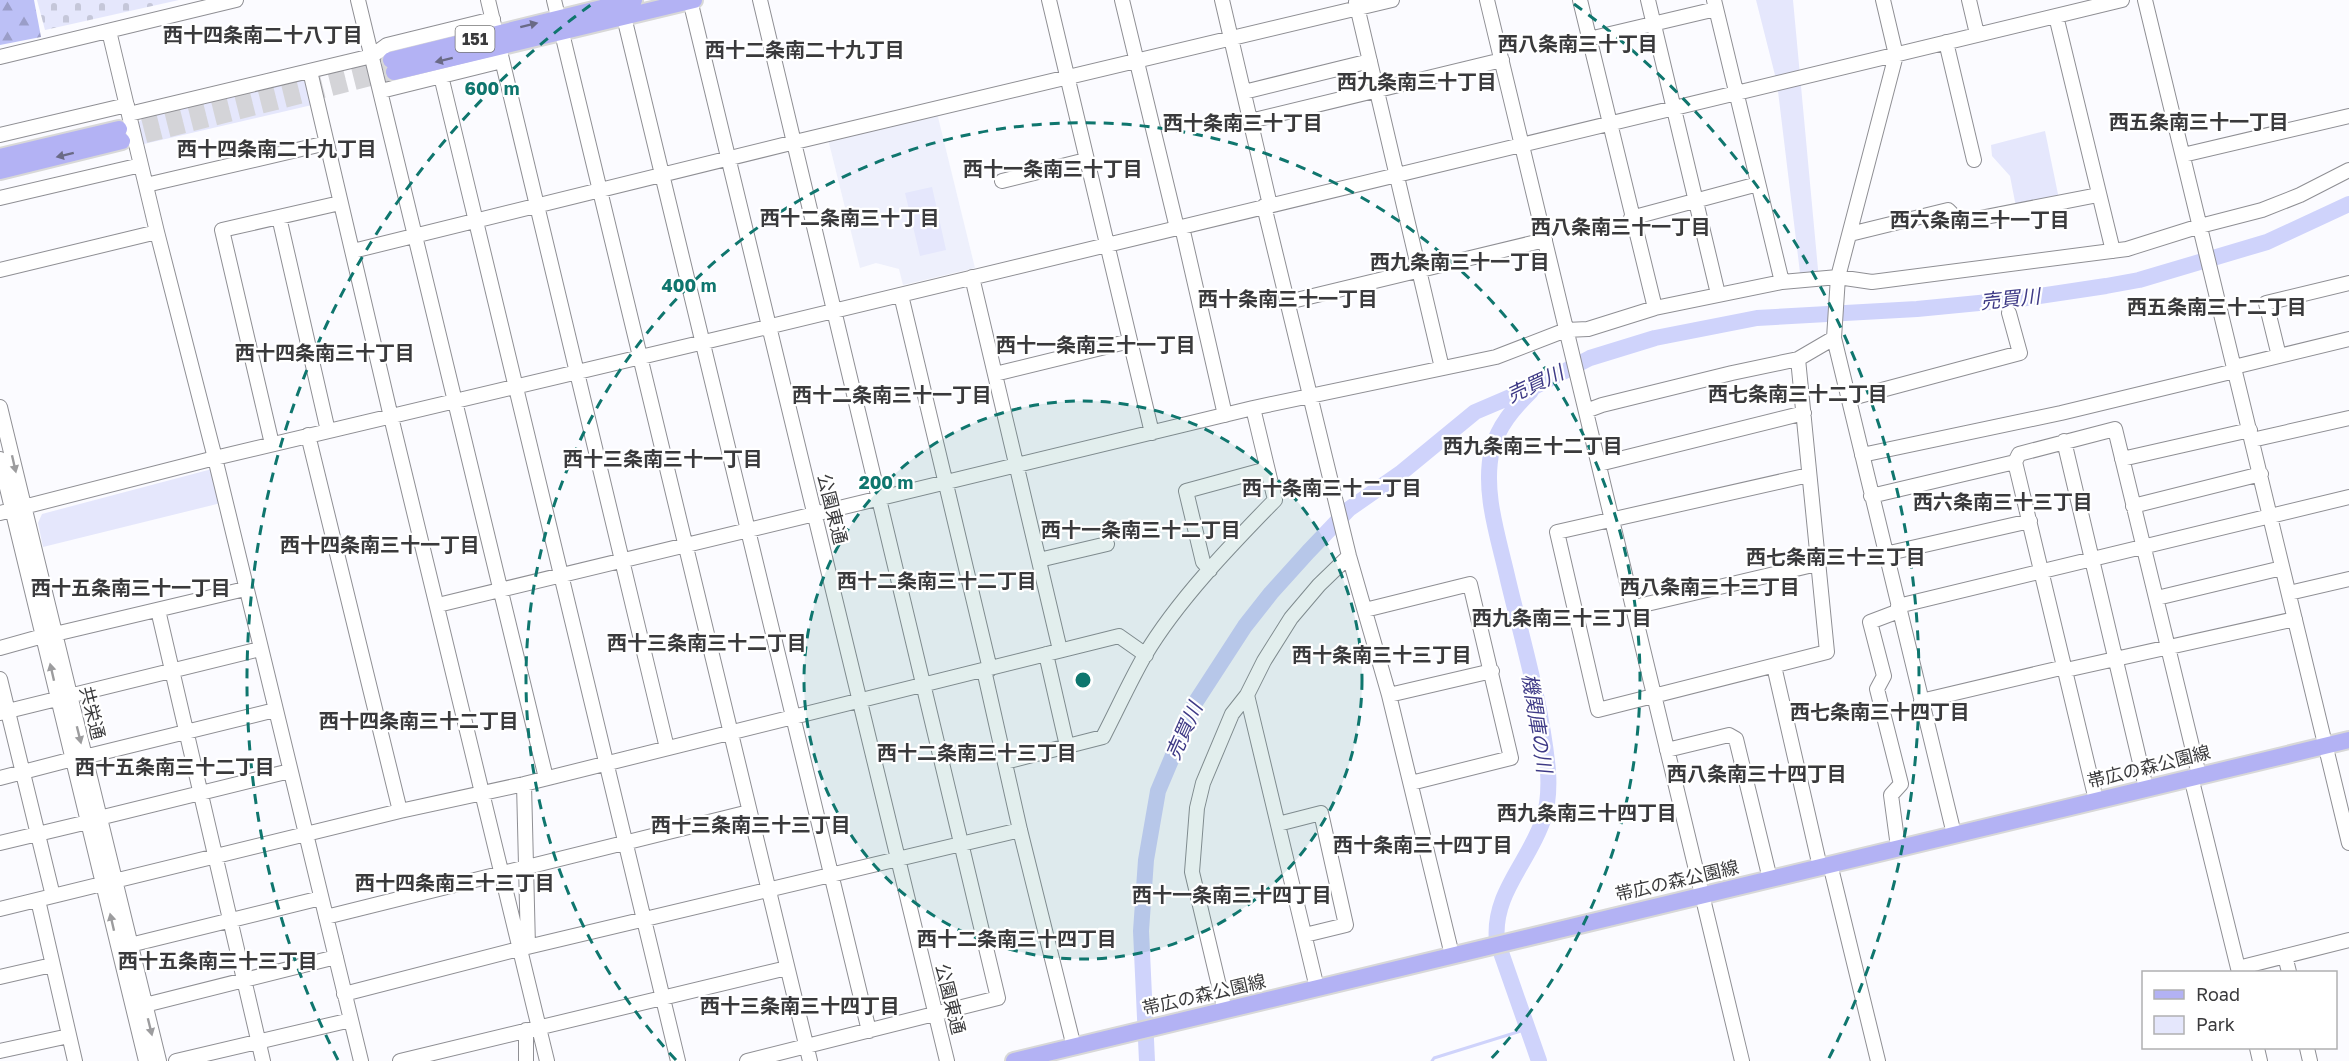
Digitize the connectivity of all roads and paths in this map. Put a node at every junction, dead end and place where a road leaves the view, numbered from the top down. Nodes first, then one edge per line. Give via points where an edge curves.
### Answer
1 (236, 0) edge
2 (358, 0) edge
3 (488, 0) edge
4 (555, 0) edge
5 (691, 0) edge
6 (760, 0) edge
7 (1049, 0) edge
8 (1122, 0) edge
9 (1222, 0) edge
10 (1392, 0) edge
11 (1487, 0) edge
12 (1580, 0) edge
13 (1648, 0) edge
14 (1883, 0) edge
15 (1969, 0) edge
16 (2122, 0) edge
17 (2145, 0) edge
18 (1356, 4) edge
19 (625, 5) edge
20 (1715, 5) edge
21 (2056, 16) junction
22 (1654, 23) junction
23 (560, 25) junction
24 (109, 31) junction
25 (1977, 34) junction
26 (1231, 39) junction
27 (1590, 39) junction
28 (497, 40) junction
29 (1946, 42) junction
30 (1896, 55) junction
31 (372, 56) junction
32 (0, 57) edge
33 (1502, 60) junction
34 (1370, 61) junction
35 (1137, 62) junction
36 (392, 66) tunnel mouth
37 (310, 71) junction
38 (441, 76) junction
39 (1067, 77) junction
40 (1377, 90) junction
41 (381, 91) junction
42 (1244, 92) junction
43 (1736, 93) junction
44 (1674, 108) junction
45 (128, 109) junction
46 (2349, 116) edge
47 (1250, 121) junction
48 (1609, 123) junction
49 (0, 135) edge
50 (795, 142) junction
51 (327, 143) junction
52 (1523, 145) junction
53 (2183, 154) junction
54 (0, 157) edge
55 (729, 159) junction
56 (1086, 160) junction
57 (1974, 160) dead end
58 (141, 165) junction
59 (2349, 170) edge
60 (0, 171) edge
61 (663, 175) junction
62 (1396, 175) junction
63 (1002, 181) dead end
64 (1758, 184) junction
65 (146, 185) junction
66 (600, 191) junction
67 (2098, 195) junction
68 (0, 198) edge
69 (1697, 200) junction
70 (340, 203) junction
71 (1267, 205) junction
72 (537, 207) junction
73 (279, 217) junction
74 (1631, 218) junction
75 (475, 221) junction
76 (1179, 227) junction
77 (2200, 228) junction
78 (157, 232) junction
79 (1850, 234) junction
80 (416, 237) junction
81 (1545, 240) junction
82 (1106, 245) junction
83 (2113, 251) junction
84 (352, 252) junction
85 (0, 270) edge
86 (1418, 270) junction
87 (972, 278) junction
88 (1838, 281) junction
89 (1782, 282) junction
90 (2349, 283) edge
91 (1718, 294) junction
92 (901, 295) junction
93 (1288, 302) junction
94 (1654, 308) junction
95 (835, 311) junction
96 (2009, 313) dead end
97 (770, 327) junction
98 (1567, 335) junction
99 (1834, 335) junction
100 (2349, 339) edge
101 (1130, 340) junction
102 (704, 343) junction
103 (2279, 356) junction
104 (640, 357) junction
105 (1798, 359) junction
106 (1442, 368) junction
107 (2235, 369) junction
108 (578, 372) junction
109 (995, 374) junction
110 (515, 387) junction
111 (1310, 395) junction
112 (1848, 399) junction
113 (455, 401) junction
114 (1585, 405) junction
115 (0, 407) edge
116 (1253, 408) junction
117 (1804, 413) junction
118 (1225, 415) junction
119 (391, 417) junction
120 (2349, 418) edge
121 (328, 431) junction
122 (1152, 433) junction
123 (308, 435) junction
124 (2251, 435) junction
125 (2064, 441) junction
126 (272, 444) junction
127 (1862, 455) junction
128 (215, 458) junction
129 (0, 459) edge
130 (2122, 459) junction
131 (2015, 462) junction
132 (1599, 464) junction
133 (1017, 466) junction
134 (1267, 469) junction
135 (2260, 474) junction
136 (1809, 475) junction
137 (945, 481) junction
138 (1871, 496) junction
139 (2349, 497) edge
140 (879, 498) junction
141 (2133, 506) junction
142 (12, 510) edge
143 (816, 515) junction
144 (2270, 516) junction
145 (1613, 520) junction
146 (2030, 520) junction
147 (748, 531) junction
148 (1107, 544) dead end
149 (2144, 545) junction
150 (685, 546) junction
151 (1349, 553) junction
152 (1885, 554) junction
153 (2092, 558) junction
154 (1039, 560) junction
155 (623, 562) junction
156 (1817, 564) junction
157 (2283, 568) junction
158 (1209, 570) junction
159 (2043, 570) junction
160 (562, 576) junction
161 (2349, 579) edge
162 (245, 589) junction
163 (499, 590) junction
164 (2289, 593) junction
165 (2157, 598) junction
166 (438, 605) junction
167 (1634, 608) junction
168 (1898, 609) junction
169 (158, 610) junction
170 (1365, 610) junction
171 (2295, 619) junction
172 (49, 635) junction
173 (2169, 647) junction
174 (0, 648) edge
175 (260, 649) junction
176 (1053, 652) junction
177 (1146, 655) junction
178 (2116, 659) junction
179 (1774, 666) junction
180 (2066, 668) junction
181 (987, 669) junction
182 (172, 670) junction
183 (1492, 671) junction
184 (0, 679) edge
185 (924, 686) junction
186 (1247, 695) junction
187 (1389, 695) junction
188 (64, 696) junction
189 (1654, 697) junction
190 (1921, 700) junction
191 (860, 701) junction
192 (275, 710) junction
193 (4, 712) edge
194 (794, 717) junction
195 (187, 732) junction
196 (731, 732) junction
197 (2349, 740) edge
198 (2325, 745) junction
199 (1067, 746) junction
200 (667, 748) junction
201 (1667, 750) junction
202 (79, 758) junction
203 (1005, 762) junction
204 (606, 764) junction
205 (290, 771) junction
206 (22, 772) junction
207 (2195, 776) junction
208 (0, 778) edge
209 (546, 778) junction
210 (1411, 783) junction
211 (524, 784) junction
212 (2146, 788) junction
213 (482, 793) junction
214 (201, 794) junction
215 (2096, 800) junction
216 (400, 811) junction
217 (749, 812) junction
218 (93, 820) junction
219 (1278, 824) junction
220 (1020, 830) junction
221 (38, 833) junction
222 (305, 833) junction
223 (1954, 834) junction
224 (0, 843) edge
225 (625, 843) junction
226 (961, 843) junction
227 (2349, 843) edge
228 (1898, 848) junction
229 (216, 856) junction
230 (898, 859) junction
231 (527, 866) junction
232 (1825, 866) junction
233 (501, 873) junction
234 (832, 875) junction
235 (1770, 879) junction
236 (109, 882) junction
237 (769, 889) junction
238 (1703, 895) junction
239 (53, 896) junction
240 (321, 898) junction
241 (38, 900) junction
242 (0, 909) edge
243 (326, 917) junction
244 (229, 920) junction
245 (644, 920) junction
246 (1305, 935) junction
247 (2349, 940) edge
248 (130, 945) junction
249 (524, 948) junction
250 (1452, 955) junction
251 (2285, 956) junction
252 (336, 957) junction
253 (52, 965) junction
254 (788, 968) junction
255 (2238, 970) edge
256 (2289, 971) edge
257 (0, 977) edge
258 (244, 981) junction
259 (1317, 988) junction
260 (345, 994) junction
261 (662, 999) junction
262 (145, 1005) junction
263 (1225, 1011) junction
264 (935, 1014) junction
265 (351, 1020) junction
266 (533, 1028) junction
267 (869, 1031) junction
268 (69, 1036) junction
269 (258, 1041) junction
270 (806, 1047) junction
271 (1074, 1047) junction
272 (0, 1051) edge
273 (75, 1061) edge
274 (146, 1061) edge
275 (159, 1061) edge
276 (176, 1061) edge
277 (263, 1061) edge
278 (361, 1061) edge
279 (400, 1061) edge
280 (526, 1061) edge
281 (548, 1061) edge
282 (678, 1061) edge
283 (747, 1061) edge
284 (810, 1061) edge
285 (947, 1061) edge
286 (1014, 1061) edge
287 (1742, 1061) edge
288 (1878, 1061) edge

1 - 24 street
2 - 31 street
3 - 28 street
4 - 23 street
5 - 19 main road, 151
5 - 55 street, 公園東通
6 - 50 street
7 - 39 street
8 - 35 street
9 - 26 street
10 - 18 street
11 - 33 street
12 - 27 street
13 - 22 street
14 - 30 street
15 - 25 street
16 - 21 street
17 - 53 street
18 - 26 street
18 - 34 street
19 - 23 main road, 151
19 - 61 street
20 - 22 street
20 - 43 street
21 - 25 street
21 - 67 street
22 - 27 street
22 - 44 street
23 - 28 main road, 151
23 - 66 street
24 - 32 street
24 - 45 street
25 - 29 street
26 - 35 street
26 - 42 street
27 - 48 street
28 - 31 street via 387,45
28 - 36 main road, 151
28 - 38 street
28 - 72 street
29 - 30 street
29 - 57 street
30 - 43 street
30 - 79 street
31 - 37 street
31 - 41 street
33 - 40 street
33 - 52 street
34 - 40 street
34 - 42 street
35 - 39 street
35 - 76 street
37 - 45 street
37 - 51 street
38 - 41 street
38 - 75 street
39 - 50 street
39 - 56 street
40 - 47 street
40 - 62 street
41 - 80 street
42 - 47 street
43 - 44 street
43 - 64 street
44 - 48 street
44 - 69 street
45 - 49 street
45 - 58 street
46 - 53 street
47 - 71 street
48 - 52 street
48 - 74 street
50 - 55 street
50 - 95 street
51 - 65 street
51 - 70 street
52 - 62 street
52 - 81 street
53 - 77 street
54 -> 60 main road via 121,135
55 - 61 street
55 - 97 street, 公園東通
56 - 63 street
56 - 82 street
58 - 65 street
58 - 68 street
59 - 77 street via 2262,210
61 - 66 street
61 - 102 street
62 - 71 street
62 - 86 street
64 - 69 street
64 - 89 street
65 - 78 street
66 - 72 street
66 - 104 street
67 - 79 street via 1960,222 1948,210
67 - 83 street
69 - 74 street
69 - 91 street
70 - 73 street
70 - 84 street
71 - 76 street
71 - 93 street
72 - 75 street
72 - 108 street
73 - 121 street
73 - 126 street via 222,230
74 - 94 street
75 - 80 street
75 - 110 street
76 - 82 street
76 - 118 street
77 - 83 street
77 - 107 street
78 - 85 street
78 - 128 street
79 - 88 street
80 - 84 street
80 - 113 street
81 - 86 street
81 - 98 street
82 - 87 street
82 - 101 street
83 - 88 street via 1872,282
84 - 119 street
86 - 93 street
86 - 106 street
87 - 92 street
87 - 109 street
88 - 89 street
88 - 99 street
89 - 91 street
90 - 103 street via 2266,303
91 - 94 street
92 - 95 street
92 - 137 street
93 - 111 street
94 - 98 street
95 - 97 street
95 - 140 street
96 - 112 street via 2020,353
97 - 102 street
97 - 143 street, 公園東通
98 - 106 street via 1496,357
98 - 114 street
99 - 105 street
99 - 112 street
100 - 103 street
101 - 109 street
101 - 122 street
102 - 104 street
102 - 147 street
103 - 107 street
104 - 108 street
104 - 150 street
105 - 114 street via 1602,405
105 - 117 street
106 - 111 street
107 - 124 street
107 - 127 street via 2061,413
108 - 110 street
108 - 155 street
109 - 133 street
110 - 113 street
110 - 160 street
111 - 116 street
111 - 151 street
112 - 127 street
113 - 119 street
113 - 163 street
114 - 132 street
115 -> 142 street, 共栄通
116 - 118 street
116 - 134 street
117 - 132 street
117 - 136 street
118 - 122 street
119 - 121 street
119 - 166 street
120 - 124 street
121 - 123 street
122 - 133 street
123 - 126 street
123 - 216 street
124 - 130 street
124 - 135 street
125 - 130 street via 2115,429
125 - 131 street via 2019,454
125 - 153 street
126 - 128 street
127 - 138 street
128 - 142 street
128 - 162 street
129 - 142 street, 共栄通
130 - 141 street
131 - 138 street
131 - 146 street
132 - 145 street
133 - 137 street
133 - 154 street
134 - 158 street via 1275,500
134 - 158 street via 1186,491 1203,562
135 - 141 street
135 - 144 street
136 - 145 street
136 - 156 street
137 - 140 street
137 - 181 street
138 - 152 street
139 - 144 street
140 - 143 street
140 - 185 street
141 - 149 street
142 - 172 street, 共栄通
143 - 147 street
143 - 191 street, 公園東通
144 - 149 street
144 - 157 street
145 - 167 street
145 - 189 street via 1557,532 1598,710
146 - 152 street
146 - 159 street
147 - 150 street
147 - 194 street
148 - 154 street
149 - 153 street
149 - 165 street
150 - 155 street
150 - 196 street
151 - 170 street
151 - 186 street via 1291,618
152 - 168 street
153 - 159 street
153 - 178 street
154 - 176 street
155 - 160 street
155 - 200 street
156 - 167 street
156 - 179 street via 1827,652
157 - 164 street
157 - 165 street
158 - 177 street
159 - 168 street
159 - 180 street
160 - 163 street
160 - 204 street
161 - 164 street
162 - 169 street
162 - 175 street
163 - 166 street
163 - 209 street
164 - 171 street
165 - 173 street
166 - 213 street
167 - 189 street
168 - 190 street
168 - 228 street via 1870,622 1884,676 1877,689 1901,784 1891,795
169 - 172 street
169 - 182 street
170 - 183 street via 1470,584
170 - 187 street
171 - 173 street
171 - 198 street
172 - 174 street
172 - 188 street, 共栄通
173 - 178 street
173 - 207 street
175 - 182 street
175 - 192 street
176 - 177 street via 1119,636
176 - 181 street
176 - 199 street
177 - 199 street via 1103,737
178 - 180 street
178 - 212 street
179 - 189 street
179 - 232 street
180 - 190 street
180 - 215 street
181 - 185 street
181 - 203 street
182 - 188 street
182 - 195 street
183 - 187 street
183 - 210 street via 1511,758
184 - 193 street
185 - 191 street
185 - 226 street
186 - 219 street
186 - 263 street via 1232,714 1203,783 1192,872
187 - 210 street
188 - 193 street
188 - 202 street, 共栄通
189 - 201 street
190 - 223 street
191 - 194 street
191 - 230 street, 公園東通
192 - 195 street
192 - 205 street
193 - 206 street
194 - 196 street
194 - 234 street
195 - 202 street
195 - 214 street
196 - 200 street
196 - 217 street
197 - 198 main road, 帯広の森公園線
198 - 207 main road, 帯広の森公園線
198 - 227 street
199 - 203 street
200 - 204 street
201 - 235 street via 1728,735 1736,739
201 - 238 street
202 - 206 street
202 - 218 street, 共栄通
203 - 220 street
204 - 209 street
204 - 225 street
205 - 214 street
205 - 222 street
206 - 208 street
206 - 221 street
207 - 212 main road, 帯広の森公園線
207 - 255 street
209 - 211 street
210 - 250 street
211 - 213 street
211 - 231 street
212 - 215 main road, 帯広の森公園線
213 - 216 street
213 - 233 street
214 - 218 street
214 - 229 street
215 - 223 main road, 帯広の森公園線
216 - 222 street
217 - 225 street
217 - 237 street
218 - 221 street
218 - 236 street, 共栄通
219 - 246 street
219 - 246 street via 1321,813 1346,925
220 - 226 street
220 - 271 street
221 - 224 street
221 - 239 street
222 - 229 street
222 - 240 street
223 - 228 main road, 帯広の森公園線
225 - 231 street
225 - 245 street
226 - 230 street
226 - 264 street via 998,998
228 - 232 main road, 帯広の森公園線
229 - 236 street
229 - 244 street
230 - 234 street
230 - 264 street, 公園東通
231 - 233 street
231 - 249 street
232 - 235 main road, 帯広の森公園線
232 - 288 street
233 - 243 street
233 - 249 street
234 - 237 street
234 - 267 street
235 - 238 main road, 帯広の森公園線
236 - 239 street
236 - 248 street, 共栄通
274 -> 236 street, 共栄通
237 - 245 street
237 - 254 street
238 - 250 main road, 帯広の森公園線
238 - 287 street
239 - 241 street
240 - 243 street
240 - 244 street
241 - 242 street
241 - 253 street
243 - 252 street
244 - 248 street
244 - 258 street
245 - 249 street
245 - 261 street
246 - 259 street
247 - 251 street
248 - 262 street, 共栄通
249 - 260 street
249 - 266 street
250 - 259 main road, 帯広の森公園線
251 - 255 street
251 - 256 street
252 - 258 street
252 - 260 street
253 - 257 street
253 - 268 street
254 - 261 street
254 - 270 street
258 - 262 street
258 - 269 street
259 - 263 main road, 帯広の森公園線
260 - 265 street
261 - 266 street
261 - 282 street
262 -> 275 street, 共栄通
263 - 271 main road, 帯広の森公園線
264 - 267 street
264 - 285 street, 公園東通
265 - 269 street
265 - 278 street
266 - 279 street
266 - 280 street
266 - 281 street
267 - 270 street
268 - 272 street
268 - 273 street
269 - 276 street
269 - 277 street
270 - 283 street
270 - 284 street
271 - 286 main road, 帯広の森公園線

